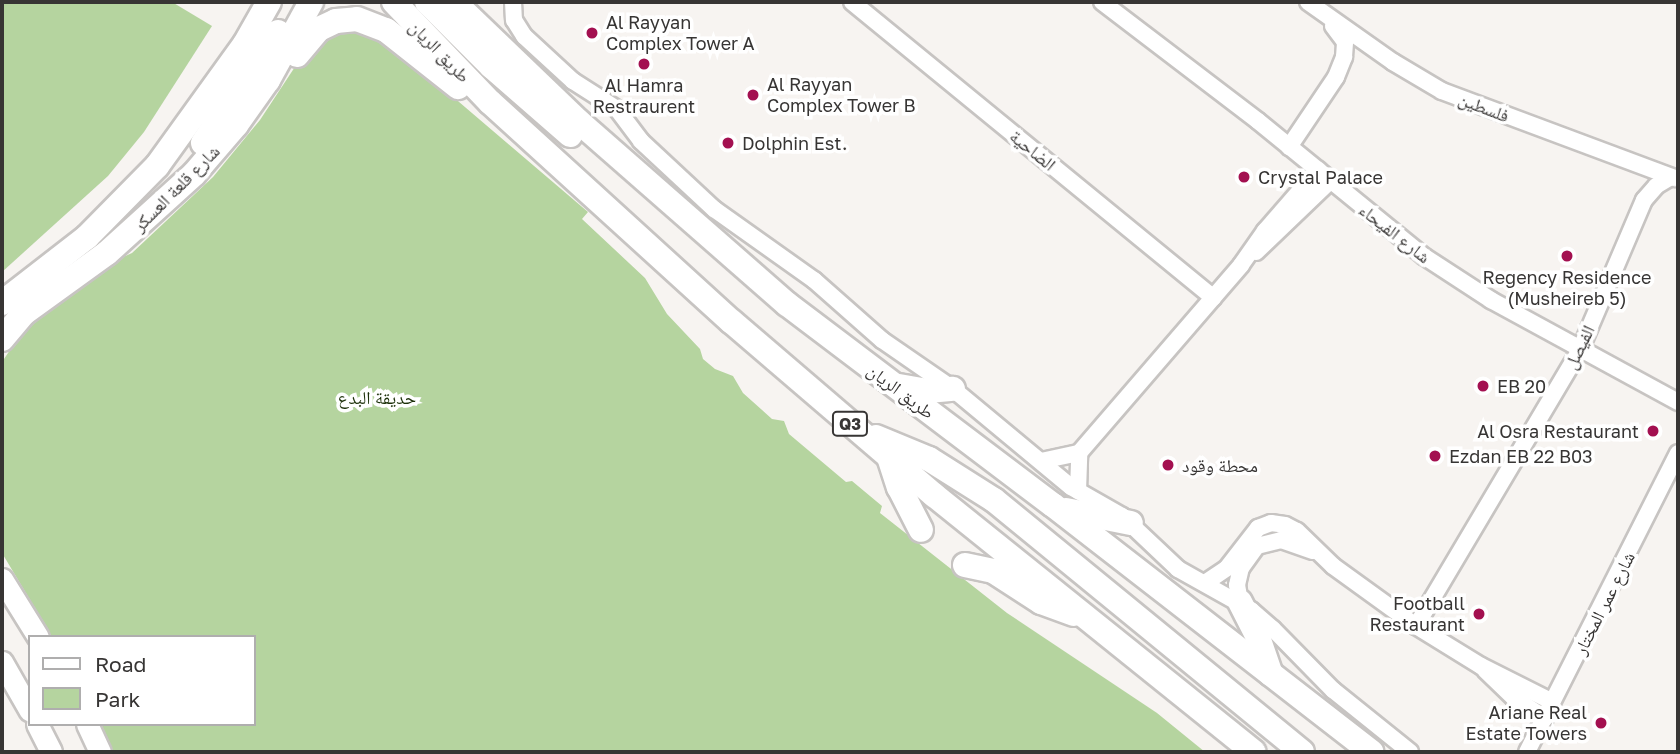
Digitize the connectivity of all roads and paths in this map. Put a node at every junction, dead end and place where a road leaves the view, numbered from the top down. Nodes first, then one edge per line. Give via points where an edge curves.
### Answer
1 (269, 2) edge
2 (293, 2) edge
3 (311, 2) edge
4 (394, 2) edge
5 (427, 2) edge
6 (454, 2) edge
7 (471, 2) edge
8 (513, 2) edge
9 (852, 2) edge
10 (1102, 2) edge
11 (1308, 2) edge
12 (1378, 51) junction
13 (513, 61) junction
14 (1336, 77) junction
15 (490, 102) junction
16 (251, 106) junction
17 (1289, 147) junction
18 (1324, 176) junction
19 (1671, 177) edge
20 (165, 203) junction
21 (750, 274) junction
22 (1213, 298) junction
23 (2, 303) edge
24 (2, 339) edge
25 (1580, 350) junction
26 (892, 384) junction
27 (953, 389) junction
28 (1678, 402) edge
29 (856, 429) junction
30 (1079, 453) junction
31 (1678, 453) edge
32 (888, 456) junction
33 (1041, 461) junction
34 (1078, 491) junction
35 (1053, 505) junction
36 (1131, 523) junction
37 (921, 530) dead end
38 (1319, 554) junction
39 (965, 565) dead end
40 (2, 579) edge
41 (1205, 583) junction
42 (1240, 602) junction
43 (1089, 618) junction
44 (1416, 626) junction
45 (37, 635) edge
46 (2, 662) edge
47 (1481, 666) junction
48 (1271, 674) junction
49 (1553, 702) junction
50 (28, 708) edge
51 (1545, 718) junction
52 (38, 726) edge
53 (88, 726) edge
54 (51, 752) edge
55 (100, 752) edge
56 (1254, 752) edge
57 (1302, 752) edge
58 (1371, 752) edge
59 (1409, 752) edge
60 (1527, 752) edge

1 - 23 main road, شارع قلعة العسكر via 245,44 149,176 87,237
2 - 20 main road via 269,47
3 - 16 main road, شارع قلعة العسكر
4 - 15 main road, طريق الريان / Q3
5 - 21 main road via 587,151 680,227
6 - 13 main road, طريق الريان
7 - 13 main road via 494,27
8 - 27 street, طريق الريان via 514,20 524,36 573,81 611,103 633,131 714,209 790,261 882,340
9 - 22 street, الضاحية
10 - 17 street, شارع الفيحاء
11 - 12 street, فلسطين
11 - 14 street via 1345,42
12 - 14 street via 1357,57
12 - 19 street, فلسطين via 1460,98
13 - 21 main road, طريق الريان
14 - 17 street
15 - 16 main road via 453,85 386,30 346,19 312,34 272,94
15 - 29 main road, طريق الريان / Q3
16 - 20 main road, شارع قلعة العسكر
17 - 18 street, شارع الفيحاء
18 - 22 street via 1272,239 1248,257
18 - 25 street, شارع الفيحاء via 1441,269
19 - 25 street, الفيصل via 1656,186 1639,208
20 - 24 main road, شارع قلعة العسكر via 107,253 24,313
21 - 26 main road, طريق الريان
22 - 30 street
25 - 28 street, شارع الفيحاء
25 - 44 street, الفيصل
26 - 27 main road via 916,390
26 - 35 main road, طريق الريان
27 - 33 street, طريق الريان
29 - 32 main road, طريق الريان / Q3
29 - 57 main road via 929,459 994,500
30 - 33 street
30 - 34 street
31 - 49 street, شارع عمر المختار
32 - 37 main road
32 - 43 main road, طريق الريان / Q3
33 - 34 street, طريق الريان
34 - 36 street, طريق الريان
35 - 36 main road
35 - 48 main road, طريق الريان
36 - 41 street, طريق الريان via 1170,562
38 - 41 street via 1291,527 1264,525 1248,538 1227,568
38 - 42 street via 1282,540 1257,546 1241,568
38 - 44 street
39 - 43 main road via 986,568 1041,602
40 - 45 main road
41 - 42 street, طريق الريان
42 - 48 main road
42 - 59 street, طريق الريان via 1333,690
43 - 56 main road, طريق الريان / Q3
44 - 47 street
46 - 50 main road
47 - 49 street
47 - 51 street via 1502,689
48 - 58 main road, طريق الريان
49 - 51 street, شارع عمر المختار
51 - 60 street, شارع عمر المختار
52 - 54 main road
53 - 55 main road

